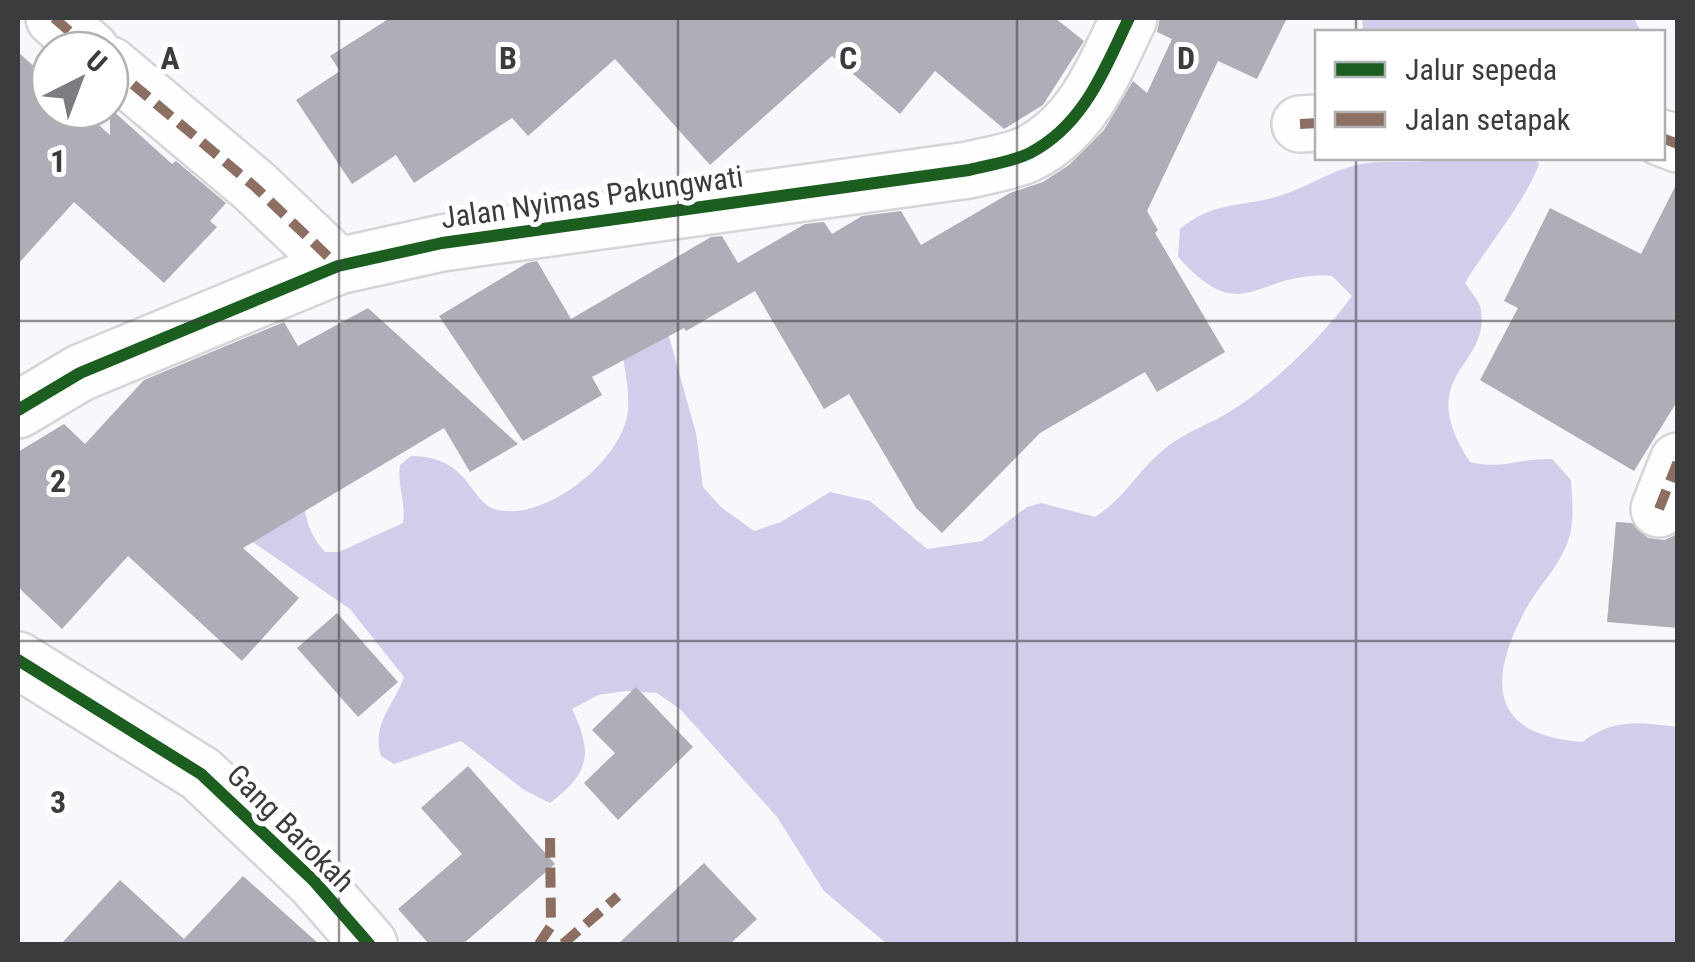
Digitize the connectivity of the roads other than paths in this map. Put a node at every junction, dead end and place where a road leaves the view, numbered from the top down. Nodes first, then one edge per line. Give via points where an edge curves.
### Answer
1 (1129, 18) edge
2 (130, 82) edge
3 (338, 266) junction
4 (18, 410) edge
5 (18, 660) edge
6 (369, 944) edge

1 - 3 street, Jalan Nyimas Pakungwati via 1093,93 1067,128 1028,155 969,170 442,243
2 - 3 street
3 - 4 street, Jalan Nyimas Pakungwati via 80,373
5 - 6 street, Gang Barokah via 201,774 314,881

